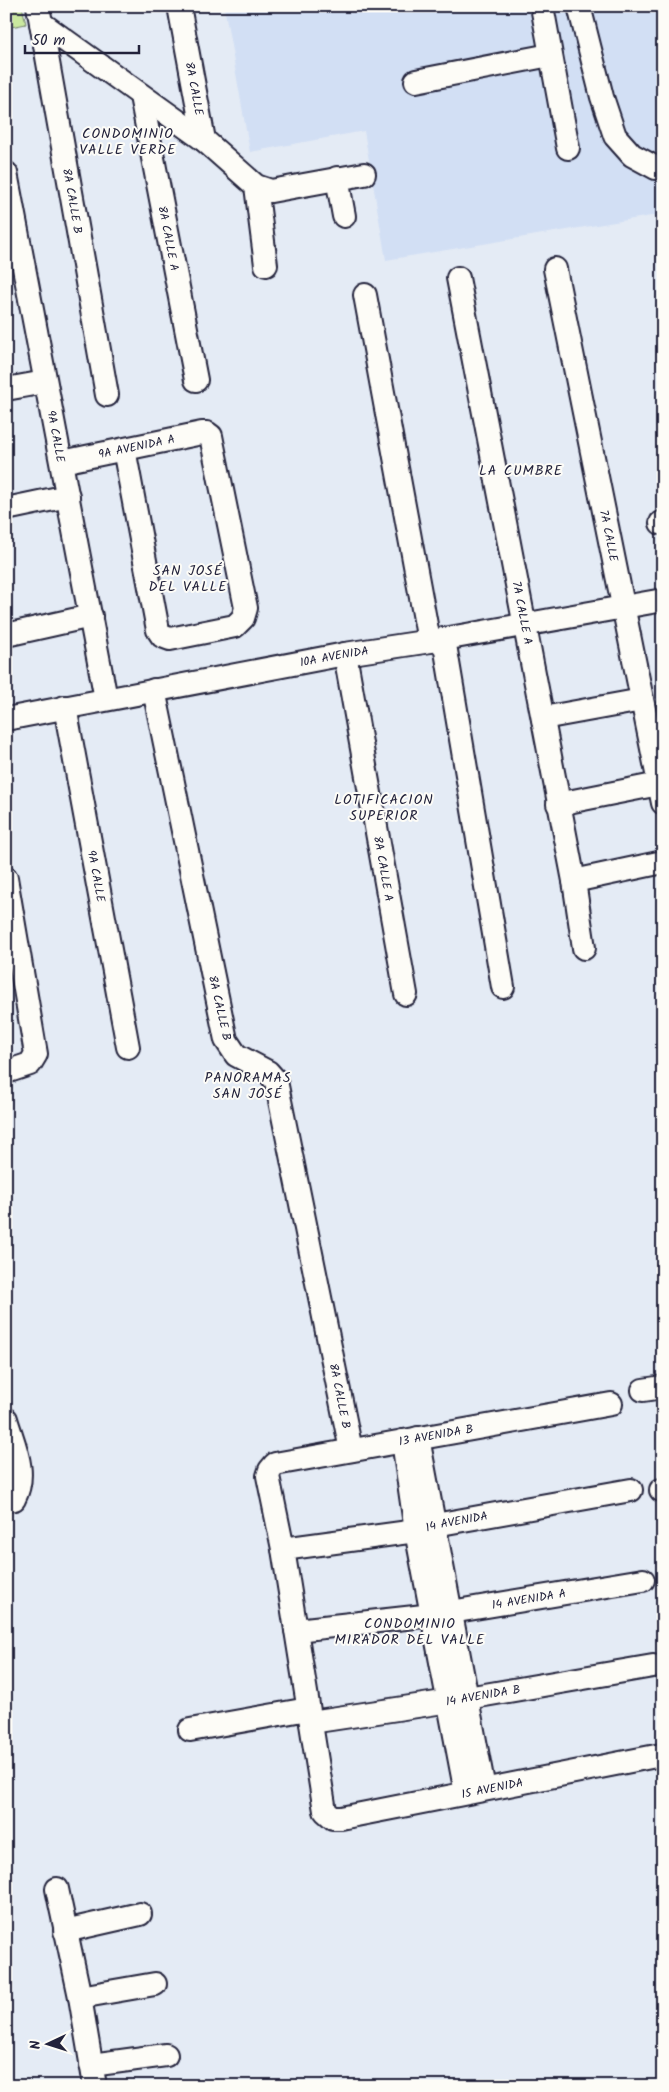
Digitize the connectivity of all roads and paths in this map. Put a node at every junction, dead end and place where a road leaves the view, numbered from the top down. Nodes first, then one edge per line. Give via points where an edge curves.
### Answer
1 (179, 6) edge
2 (542, 6) edge
3 (579, 6) edge
4 (40, 14) edge
5 (550, 55) junction
6 (416, 81) dead end
7 (141, 96) junction
8 (204, 140) junction
9 (568, 148) dead end
10 (663, 168) edge
11 (6, 173) edge
12 (364, 174) dead end
13 (337, 178) junction
14 (256, 186) junction
15 (344, 216) dead end
16 (10, 217) edge
17 (266, 265) dead end
18 (555, 269) dead end
19 (458, 278) dead end
20 (365, 295) dead end
21 (196, 380) dead end
22 (45, 382) junction
23 (6, 389) edge
24 (107, 395) dead end
25 (124, 449) junction
26 (62, 462) junction
27 (68, 496) junction
28 (6, 509) edge
29 (663, 600) edge
30 (623, 607) junction
31 (91, 616) junction
32 (526, 624) junction
33 (6, 635) edge
34 (436, 640) junction
35 (345, 654) junction
36 (154, 690) junction
37 (106, 699) junction
38 (642, 700) junction
39 (65, 707) junction
40 (6, 718) edge
41 (543, 718) junction
42 (661, 794) edge
43 (558, 804) junction
44 (663, 862) edge
45 (6, 878) edge
46 (574, 881) junction
47 (584, 948) dead end
48 (503, 987) dead end
49 (406, 994) dead end
50 (128, 1047) dead end
51 (6, 1072) edge
52 (611, 1404) dead end
53 (6, 1419) edge
54 (411, 1439) junction
55 (351, 1450) junction
56 (631, 1490) dead end
57 (10, 1500) edge
58 (425, 1528) junction
59 (283, 1549) junction
60 (643, 1580) dead end
61 (442, 1613) junction
62 (296, 1630) junction
63 (653, 1666) dead end
64 (458, 1699) junction
65 (310, 1716) junction
66 (190, 1730) dead end
67 (661, 1755) dead end
68 (475, 1791) junction
69 (57, 1889) dead end
70 (140, 1914) dead end
71 (65, 1931) junction
72 (155, 1984) dead end
73 (80, 1997) junction
74 (166, 2054) dead end
75 (93, 2075) edge

1 - 8 street, 8A CALLE
2 - 5 street
3 - 10 street via 615,136 632,154 656,168
4 - 7 street
4 - 24 street, 8A CALLE B
5 - 6 street
5 - 9 street
7 - 8 street
7 - 21 street, 8A CALLE A
8 - 14 street
11 - 16 street, 9A CALLE
12 - 13 street
13 - 14 street via 272,191
13 - 15 street
14 - 17 street
16 - 22 street, 9A CALLE
18 - 30 street, 7A CALLE
19 - 32 street, 7A CALLE A
20 - 34 street
22 - 23 street
22 - 26 street, 9A CALLE
25 - 25 street, 9A AVENIDA A via 158,630 170,639 235,626 243,618 246,608 211,436 202,433
25 - 26 street, 9A AVENIDA A
26 - 27 street, 9A CALLE
27 - 28 street
27 - 31 street, 9A CALLE
29 - 30 street, 10A AVENIDA
30 - 32 street, 10A AVENIDA
30 - 38 street, 7A CALLE
31 - 33 street
31 - 37 street, 9A CALLE
32 - 34 street, 10A AVENIDA
32 - 41 street, 7A CALLE A
34 - 35 street, 10A AVENIDA
34 - 48 street
35 - 36 street, 10A AVENIDA
35 - 49 street, 8A CALLE A
36 - 37 street, 10A AVENIDA
36 - 55 street, 8A CALLE B via 226,1040 236,1055 268,1072 276,1081
37 - 39 street, 10A AVENIDA
38 - 41 street
38 - 42 street, 7A CALLE
39 - 40 street, 10A AVENIDA
39 - 50 street, 9A CALLE
41 - 43 street, 7A CALLE A
42 - 43 street
43 - 46 street, 7A CALLE A
44 - 46 street
45 - 51 street via 36,1054 30,1064
46 - 47 street, 7A CALLE A
52 - 54 street, 13 AVENIDA B
53 - 57 street via 21,1473 20,1488
54 - 55 street, 13 AVENIDA B
54 - 58 street
55 - 59 street, 13 AVENIDA B via 275,1464 270,1470 268,1476
56 - 58 street, 14 AVENIDA
58 - 59 street, 14 AVENIDA
58 - 61 street
59 - 62 street
60 - 61 street, 14 AVENIDA A
61 - 62 street, 14 AVENIDA A
61 - 64 street
62 - 65 street
63 - 64 street, 14 AVENIDA B
64 - 65 street, 14 AVENIDA B
64 - 68 street
65 - 66 street, 14 AVENIDA B
65 - 68 street, 15 AVENIDA via 325,1811 333,1818
67 - 68 street, 15 AVENIDA
69 - 71 street
70 - 71 street
71 - 73 street
72 - 73 street
73 - 75 street
74 - 75 street

